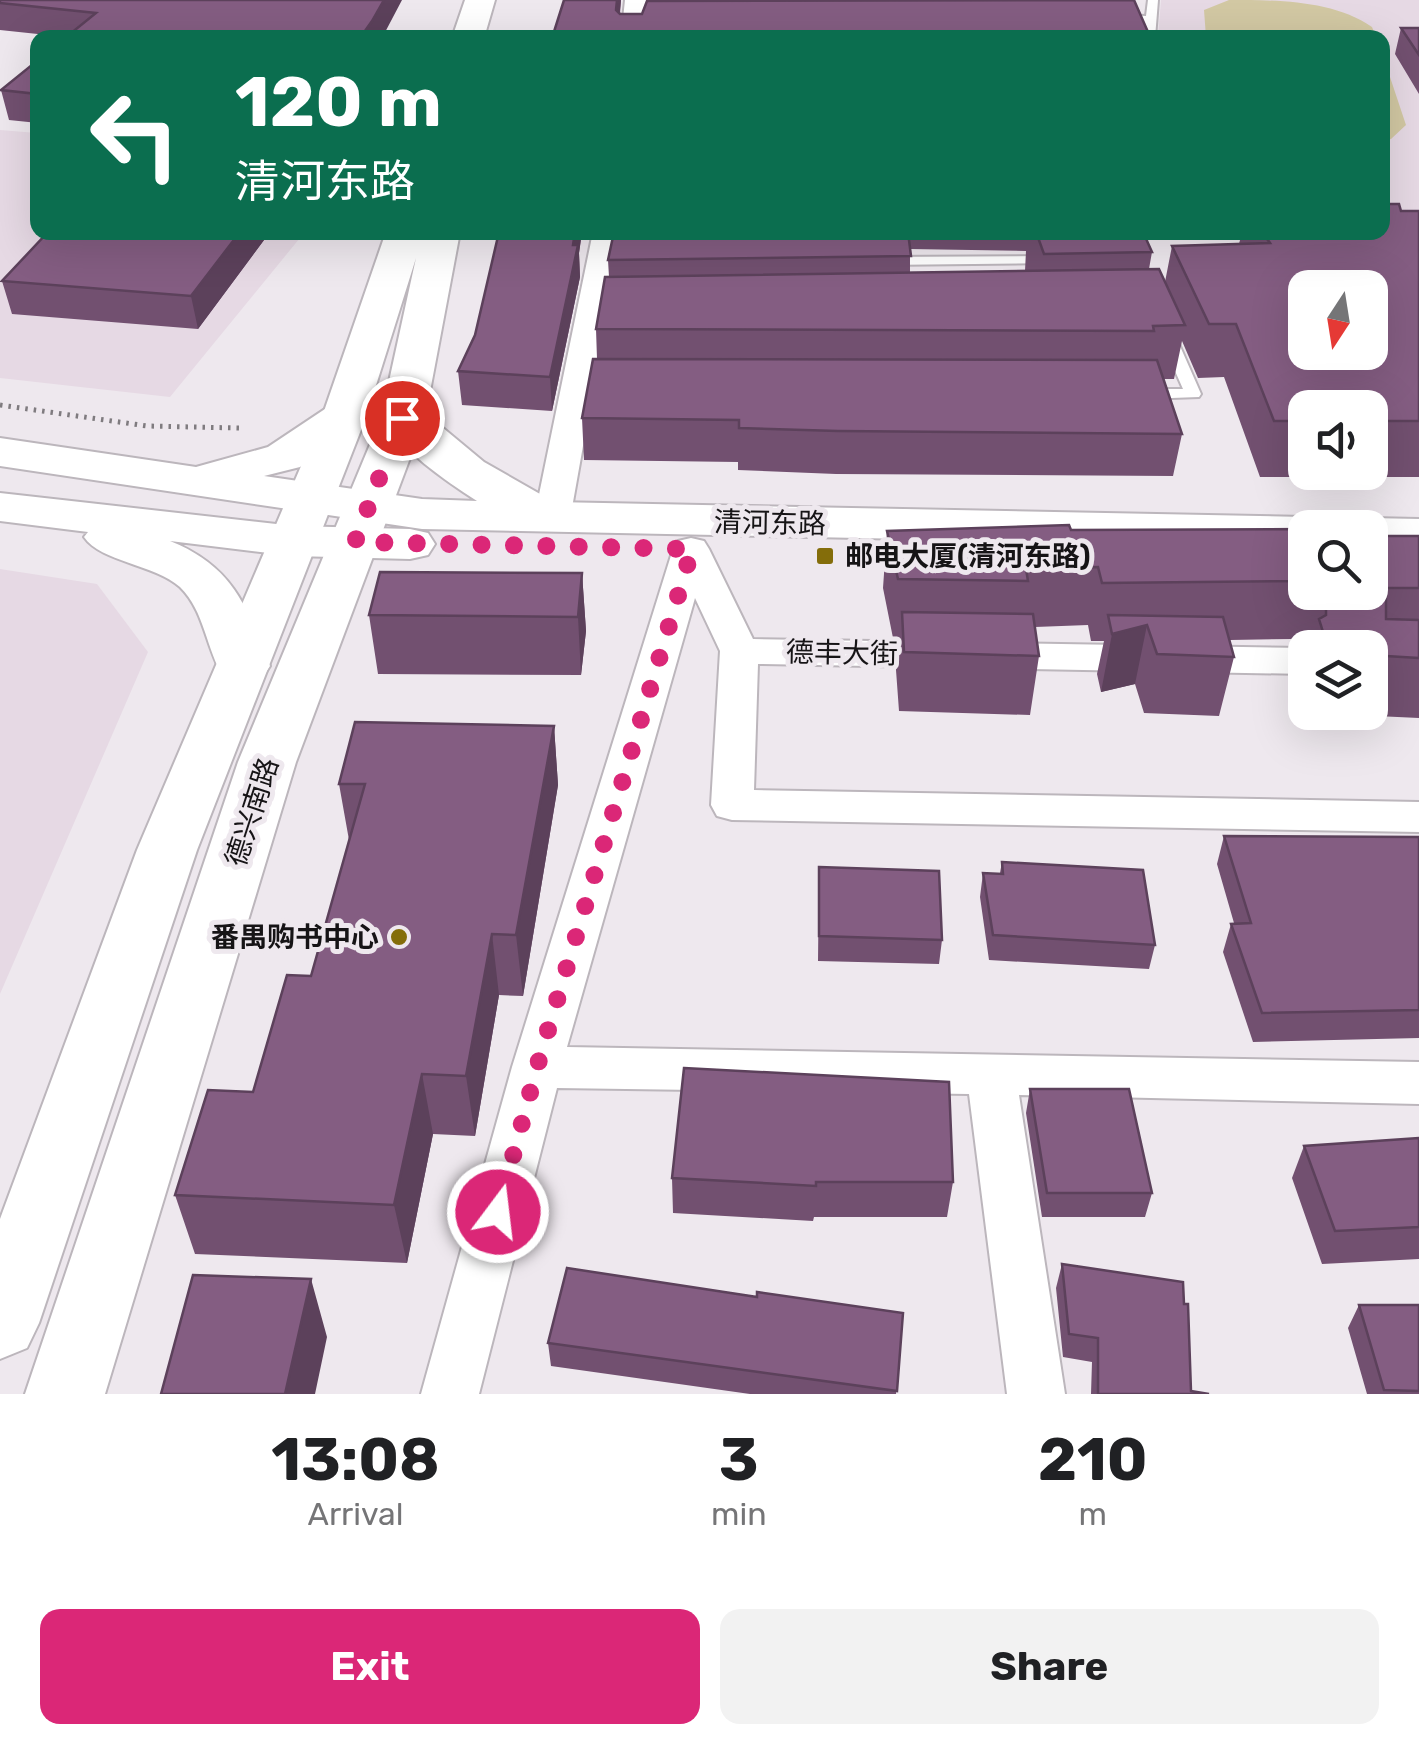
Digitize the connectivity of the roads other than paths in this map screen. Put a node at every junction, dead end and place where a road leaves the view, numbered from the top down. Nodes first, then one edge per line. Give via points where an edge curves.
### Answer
1 (480, 0) edge
2 (504, 0) edge
3 (654, 0) edge
4 (1153, 0) edge
5 (638, 16) edge
6 (1100, 17) edge
7 (1151, 19) junction
8 (471, 30) edge
9 (495, 30) edge
10 (1150, 30) edge
11 (401, 240) edge
12 (439, 240) edge
13 (610, 253) edge
14 (1056, 260) edge
15 (858, 261) edge
16 (1164, 328) edge
17 (1134, 394) edge
18 (344, 417) junction
19 (402, 418) junction
20 (16, 454) edge
21 (192, 480) junction
22 (0, 492) edge
23 (0, 507) edge
24 (552, 519) junction
25 (332, 523) junction
26 (1288, 532) edge
27 (1388, 533) edge
28 (1419, 534) edge
29 (692, 549) junction
30 (1288, 558) edge
31 (1388, 559) edge
32 (1419, 560) edge
33 (739, 652) junction
34 (1288, 661) edge
35 (243, 666) junction
36 (1419, 817) edge
37 (537, 1067) junction
38 (991, 1074) junction
39 (1419, 1082) edge
40 (0, 1324) edge
41 (66, 1394) edge
42 (450, 1394) edge
43 (1036, 1394) edge

1 - 8 main road
2 - 9 main road
3 - 5 lane
4 - 7 lane
6 - 7 lane
7 - 10 lane
11 - 18 main road, 德兴南路
12 - 19 main road, 德兴南路
13 - 24 street via 587,391
14 - 15 lane
16 - 17 lane via 1193,394
18 - 21 main road via 284,457
18 - 25 main road, 德兴南路
19 - 24 main road via 503,499
19 - 25 main road, 德兴南路
20 - 21 main road, 清河东路
20 - 22 main road
21 - 25 main road, 清河东路
23 - 25 main road, 清河东路
23 - 35 main road via 99,534 197,576 222,612
24 - 25 main road, 清河东路
24 - 26 main road, 清河东路
25 - 29 main road, 清河东路
25 - 35 main road, 德兴南路
25 - 41 main road, 德兴南路 via 267,762
27 - 28 main road
29 - 30 main road, 清河东路
29 - 33 street
29 - 37 street
31 - 32 main road
33 - 34 street, 德丰大街
33 - 36 street via 732,805
35 - 40 main road, 德兴南路 via 166,850
37 - 38 street
37 - 42 street
38 - 39 street
38 - 43 street

